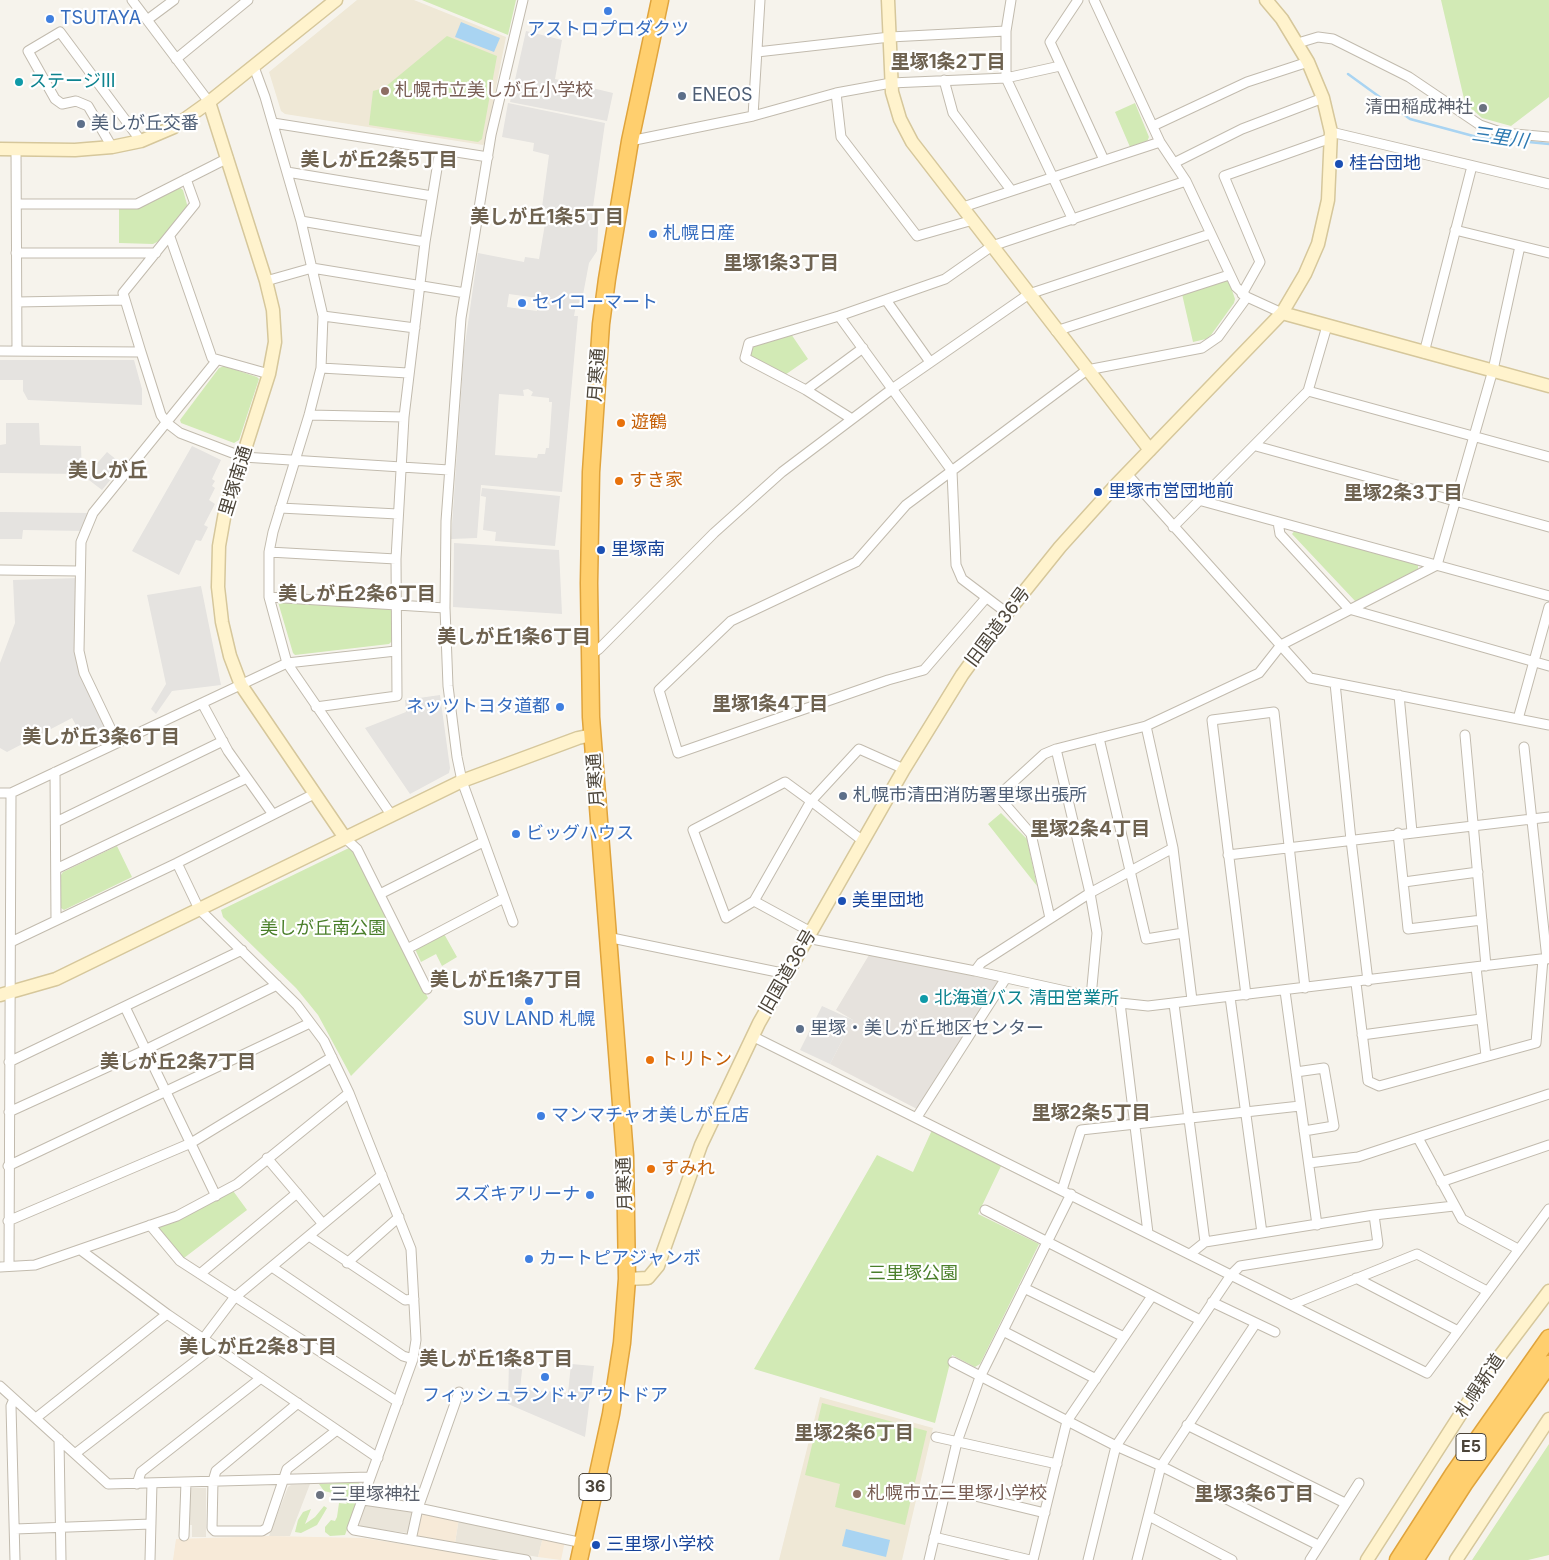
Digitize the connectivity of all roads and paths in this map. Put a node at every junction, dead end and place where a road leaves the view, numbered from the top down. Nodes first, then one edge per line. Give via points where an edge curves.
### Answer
1 (132, 0) edge
2 (174, 0) edge
3 (248, 0) edge
4 (336, 0) edge
5 (523, 0) edge
6 (660, 0) edge
7 (760, 0) edge
8 (888, 0) edge
9 (1011, 0) edge
10 (1078, 0) edge
11 (1094, 0) edge
12 (1266, 0) edge
13 (147, 20) junction
14 (1006, 32) junction
15 (890, 37) junction
16 (1298, 43) junction
17 (757, 52) junction
18 (176, 59) junction
19 (1308, 62) junction
20 (1060, 66) junction
21 (254, 67) junction
22 (1006, 78) junction
23 (944, 80) junction
24 (891, 83) junction
25 (836, 93) junction
26 (1322, 98) junction
27 (209, 102) junction
28 (753, 116) junction
29 (273, 123) junction
30 (1153, 126) junction
31 (1331, 135) junction
32 (1549, 137) edge
33 (141, 141) junction
34 (630, 142) junction
35 (1160, 142) junction
36 (112, 148) junction
37 (0, 149) edge
38 (16, 149) junction
39 (440, 150) junction
40 (488, 157) junction
41 (228, 158) junction
42 (1104, 160) junction
43 (1174, 163) junction
44 (1472, 166) junction
45 (287, 172) junction
46 (1053, 177) junction
47 (186, 179) junction
48 (1186, 181) junction
49 (1549, 184) edge
50 (1011, 190) junction
51 (432, 196) junction
52 (17, 204) junction
53 (964, 207) junction
54 (973, 220) junction
55 (1073, 220) junction
56 (301, 221) junction
57 (1455, 230) junction
58 (1210, 234) junction
59 (170, 237) junction
60 (425, 242) junction
61 (992, 246) junction
62 (1520, 246) junction
63 (16, 253) junction
64 (156, 253) junction
65 (1549, 253) edge
66 (312, 268) junction
67 (1229, 275) junction
68 (266, 281) junction
69 (419, 286) junction
70 (466, 293) junction
71 (1029, 294) junction
72 (1245, 295) junction
73 (125, 300) junction
74 (886, 300) junction
75 (17, 302) junction
76 (1282, 313) junction
77 (324, 316) junction
78 (839, 316) junction
79 (1327, 326) junction
80 (415, 328) junction
81 (1056, 331) junction
82 (863, 348) junction
83 (0, 351) edge
84 (17, 351) junction
85 (141, 352) junction
86 (1424, 353) junction
87 (217, 360) junction
88 (930, 362) junction
89 (321, 368) junction
90 (1087, 370) junction
91 (1493, 370) junction
92 (408, 373) junction
93 (269, 374) junction
94 (1549, 386) edge
95 (892, 389) junction
96 (806, 390) junction
97 (1308, 391) junction
98 (310, 415) junction
99 (404, 417) junction
100 (852, 419) junction
101 (167, 423) junction
102 (1473, 436) junction
103 (1256, 446) junction
104 (1150, 450) junction
105 (1549, 457) edge
106 (243, 458) junction
107 (293, 461) junction
108 (400, 466) junction
109 (449, 470) junction
110 (952, 470) junction
111 (1127, 474) junction
112 (1202, 501) junction
113 (1456, 501) junction
114 (280, 508) junction
115 (398, 514) junction
116 (1278, 522) junction
117 (1549, 527) edge
118 (1173, 528) junction
119 (269, 552) junction
120 (396, 559) junction
121 (1437, 565) junction
122 (0, 570) edge
123 (79, 571) junction
124 (1549, 596) edge
125 (269, 597) junction
126 (986, 598) junction
127 (396, 604) junction
128 (1549, 607) edge
129 (445, 608) junction
130 (1349, 610) junction
131 (1007, 614) junction
132 (1280, 646) junction
133 (396, 651) junction
134 (589, 656) junction
135 (1533, 662) junction
136 (287, 663) junction
137 (1549, 666) edge
138 (1335, 683) junction
139 (241, 685) junction
140 (1399, 695) junction
141 (202, 703) junction
142 (316, 707) junction
143 (1518, 719) junction
144 (1549, 725) edge
145 (1146, 726) junction
146 (592, 735) junction
147 (1465, 735) dead end
148 (1098, 738) junction
149 (223, 741) junction
150 (117, 742) junction
151 (1524, 747) dead end
152 (1056, 749) junction
153 (904, 769) junction
154 (55, 772) junction
155 (247, 778) junction
156 (462, 781) junction
157 (0, 793) edge
158 (11, 793) junction
159 (314, 794) junction
160 (810, 801) junction
161 (272, 813) junction
162 (392, 816) junction
163 (1549, 817) edge
164 (1531, 820) junction
165 (56, 822) junction
166 (1474, 825) junction
167 (1412, 832) junction
168 (1398, 833) junction
169 (345, 838) junction
170 (863, 840) junction
171 (1351, 840) junction
172 (483, 842) junction
173 (1173, 848) junction
174 (1289, 848) junction
175 (1228, 855) junction
176 (177, 863) junction
177 (56, 869) junction
178 (1130, 871) junction
179 (1478, 872) junction
180 (1404, 882) junction
181 (1090, 893) junction
182 (380, 894) junction
183 (504, 898) junction
184 (754, 901) junction
185 (199, 909) junction
186 (1050, 918) junction
187 (56, 920) junction
188 (1482, 920) junction
189 (513, 922) dead end
190 (1183, 933) junction
191 (809, 935) junction
192 (607, 938) junction
193 (10, 942) junction
194 (407, 949) junction
195 (242, 950) junction
196 (1546, 959) edge
197 (1486, 966) junction
198 (1476, 967) junction
199 (975, 971) junction
200 (787, 974) junction
201 (1006, 978) junction
202 (1368, 981) junction
203 (1356, 983) junction
204 (277, 985) junction
205 (1305, 988) junction
206 (427, 989) dead end
207 (1284, 991) junction
208 (5, 994) edge
209 (1246, 995) junction
210 (1091, 997) junction
211 (1230, 997) junction
212 (1192, 1000) junction
213 (1120, 1003) junction
214 (1174, 1004) junction
215 (125, 1007) junction
216 (1481, 1019) junction
217 (310, 1023) junction
218 (1362, 1035) junction
219 (752, 1036) junction
220 (145, 1050) junction
221 (1486, 1056) junction
222 (332, 1057) junction
223 (10, 1062) junction
224 (1296, 1072) junction
225 (166, 1092) junction
226 (349, 1093) junction
227 (1549, 1094) edge
228 (1300, 1106) junction
229 (9, 1112) junction
230 (1246, 1113) junction
231 (917, 1117) junction
232 (1190, 1120) junction
233 (1135, 1126) junction
234 (1304, 1131) junction
235 (1418, 1138) junction
236 (191, 1143) junction
237 (1549, 1145) edge
238 (267, 1158) junction
239 (1309, 1163) junction
240 (8, 1166) junction
241 (382, 1175) junction
242 (1441, 1182) junction
243 (1062, 1190) junction
244 (297, 1193) junction
245 (1071, 1194) junction
246 (216, 1196) junction
247 (1454, 1206) junction
248 (1549, 1209) edge
249 (986, 1210) dead end
250 (1374, 1215) junction
251 (399, 1218) junction
252 (8, 1221) junction
253 (323, 1224) junction
254 (1317, 1224) junction
255 (150, 1226) junction
256 (1148, 1233) junction
257 (1262, 1234) junction
258 (309, 1236) junction
259 (1047, 1242) junction
260 (1206, 1242) junction
261 (1518, 1248) junction
262 (82, 1251) junction
263 (1190, 1254) junction
264 (347, 1263) junction
265 (272, 1266) junction
266 (4, 1267) edge
267 (200, 1274) junction
268 (1231, 1275) junction
269 (1356, 1278) junction
270 (627, 1279) junction
271 (1024, 1288) junction
272 (1487, 1291) junction
273 (1549, 1291) edge
274 (1152, 1296) junction
275 (234, 1298) junction
276 (414, 1299) junction
277 (1212, 1302) junction
278 (1292, 1305) junction
279 (168, 1314) junction
280 (1200, 1320) junction
281 (1256, 1323) junction
282 (1003, 1331) junction
283 (1458, 1331) junction
284 (1275, 1332) dead end
285 (1124, 1337) junction
286 (204, 1338) junction
287 (1549, 1338) edge
288 (215, 1346) junction
289 (413, 1359) junction
290 (953, 1362) dead end
291 (1549, 1364) edge
292 (980, 1377) junction
293 (261, 1378) junction
294 (1096, 1379) junction
295 (0, 1386) edge
296 (459, 1392) dead end
297 (14, 1399) junction
298 (398, 1402) junction
299 (298, 1404) junction
300 (36, 1418) junction
301 (1549, 1419) edge
302 (1067, 1421) junction
303 (1187, 1425) junction
304 (336, 1430) junction
305 (936, 1436) dead end
306 (59, 1439) junction
307 (957, 1442) junction
308 (1116, 1446) junction
309 (76, 1453) junction
310 (378, 1458) junction
311 (1057, 1464) junction
312 (1161, 1466) junction
313 (370, 1477) junction
314 (286, 1479) junction
315 (212, 1481) junction
316 (186, 1482) junction
317 (152, 1483) junction
318 (1359, 1483) dead end
319 (137, 1484) junction
320 (946, 1489) junction
321 (363, 1500) junction
322 (1345, 1503) junction
323 (418, 1508) junction
324 (1045, 1513) junction
325 (1149, 1516) junction
326 (151, 1524) junction
327 (60, 1528) junction
328 (15, 1529) junction
329 (184, 1536) dead end
330 (934, 1538) junction
331 (411, 1540) junction
332 (583, 1543) junction
333 (1318, 1545) junction
334 (15, 1560) edge
335 (61, 1560) edge
336 (150, 1560) edge
337 (526, 1560) edge
338 (579, 1560) edge
339 (929, 1560) edge
340 (1032, 1560) edge
341 (1088, 1560) edge
342 (1137, 1560) edge
343 (1232, 1560) edge
344 (1310, 1560) edge
345 (1367, 1560) edge
346 (1398, 1560) edge
347 (1415, 1560) edge
348 (1456, 1560) edge

1 - 13 street
2 - 13 street
3 - 18 street
4 - 21 street
5 - 40 street
6 - 34 highway, 月寒通 / 36
7 - 17 street
8 - 15 street
9 - 14 street
10 - 20 street via 1050,42
11 - 30 street
12 - 16 street, 旧国道36号
13 - 18 street
14 - 15 street
14 - 22 street
15 - 17 street
15 - 24 street
16 - 19 street, 旧国道36号
16 - 32 street via 1318,37 1333,39 1409,77 1480,125 1503,133
17 - 28 street
18 - 27 street
19 - 26 street, 旧国道36号
19 - 30 street via 1247,82
20 - 22 street
20 - 42 street
21 - 27 street
21 - 29 street
22 - 23 street
22 - 46 street
23 - 24 street
23 - 50 street via 953,113
24 - 25 street
24 - 53 street via 900,119 912,142
25 - 28 street
25 - 54 street via 841,137 917,236
26 - 31 street, 旧国道36号
26 - 43 street via 1242,129
27 - 33 street via 174,127
27 - 41 street, 里塚南通
28 - 34 street
29 - 39 street
29 - 45 street
30 - 35 street
31 - 44 street
31 - 72 street via 1224,176 1260,262
31 - 76 street, 旧国道36号 via 1328,200 1322,230 1305,274
33 - 36 street
33 - 36 street via 60,32 28,51 55,99 62,104 76,101 88,106
34 - 134 highway, 月寒通 / 36 via 601,324 591,472
35 - 42 street
35 - 43 street
36 - 38 street
37 - 38 street
38 - 52 street
39 - 40 street
39 - 51 street
40 - 70 street
41 - 47 street
41 - 68 street, 里塚南通
42 - 46 street
43 - 48 street
44 - 49 street
44 - 57 street
45 - 51 street
45 - 56 street
46 - 50 street
46 - 55 street
47 - 52 street via 137,204
47 - 59 street via 195,204
48 - 55 street
48 - 58 street
50 - 53 street
51 - 60 street
52 - 63 street
53 - 54 street
54 - 61 street
55 - 61 street
56 - 60 street
56 - 66 street
57 - 62 street
57 - 86 street
58 - 67 street
58 - 71 street
59 - 64 street
59 - 87 street via 212,358
60 - 69 street
61 - 71 street
61 - 74 street via 945,279
62 - 65 street
62 - 91 street
63 - 64 street
63 - 75 street
64 - 73 street via 123,294
66 - 68 street
66 - 69 street
66 - 77 street
67 - 72 street
67 - 81 street
68 - 93 street, 里塚南通 via 273,310 275,342
69 - 70 street
69 - 80 street
70 - 109 street
71 - 81 street
71 - 88 street
72 - 76 street
72 - 90 street via 1218,337 1202,348
73 - 75 street
73 - 85 street
74 - 78 street
74 - 88 street
75 - 84 street
76 - 79 street
76 - 104 street, 旧国道36号
77 - 80 street
77 - 89 street
78 - 82 street
78 - 96 street via 749,344 745,358
79 - 86 street
79 - 97 street
80 - 92 street
81 - 90 street
82 - 95 street
82 - 96 street
83 - 84 street
84 - 85 street
85 - 101 street via 161,415
86 - 91 street
87 - 93 street
87 - 101 street
88 - 95 street
89 - 92 street
89 - 98 street
90 - 104 street
90 - 110 street
91 - 94 street
91 - 102 street
92 - 99 street
93 - 106 street, 里塚南通
95 - 100 street
95 - 110 street
96 - 100 street
97 - 102 street
97 - 103 street
98 - 99 street
98 - 107 street
99 - 108 street
100 - 134 street via 782,472
101 - 106 street via 180,433
101 - 123 street via 93,513 81,542
102 - 105 street
102 - 113 street
103 - 112 street
103 - 113 street
104 - 111 street, 旧国道36号
106 - 107 street
106 - 139 street, 里塚南通 via 225,512 219,546 218,587 228,648
107 - 108 street
107 - 114 street
108 - 109 street
108 - 115 street
109 - 129 street
110 - 126 street via 956,565 962,579
110 - 126 street via 906,506 856,562 731,621 659,690 678,753 924,670
111 - 118 street
111 - 131 street, 旧国道36号 via 1066,540
112 - 116 street
112 - 118 street
113 - 117 street
113 - 121 street
114 - 115 street
114 - 119 street
115 - 120 street
116 - 121 street
116 - 130 street via 1280,534
118 - 132 street
119 - 120 street
119 - 125 street
120 - 127 street
121 - 124 street
121 - 130 street
122 - 123 street
123 - 150 street via 79,651 84,673
125 - 127 street
125 - 136 street
126 - 131 street
127 - 129 street
127 - 133 street
128 - 135 street
129 - 156 street via 448,686
130 - 132 street
130 - 135 street
131 - 153 street, 旧国道36号 via 962,676
132 - 138 street via 1310,678
132 - 145 street via 1259,673
133 - 136 street
133 - 142 street via 397,696
134 - 146 highway, 月寒通 / 36
135 - 137 street
135 - 143 street
136 - 139 street
136 - 142 street
138 - 140 street
138 - 171 street
139 - 141 street
139 - 159 street, 里塚南通
140 - 143 street
140 - 167 street
141 - 149 street
141 - 150 street
142 - 162 street
143 - 144 street
145 - 148 street
145 - 173 street
146 - 156 street
146 - 192 highway, 月寒通 / 36
147 - 166 street
148 - 152 street
148 - 178 street
149 - 155 street
149 - 165 street
150 - 154 street
151 - 164 street
152 - 181 street
152 - 186 street via 1044,754 998,796 1031,834
153 - 160 street via 859,749
153 - 170 street, 旧国道36号
154 - 158 street
154 - 165 street
155 - 161 street
155 - 177 street
156 - 162 street
156 - 172 street
157 - 158 street
158 - 193 street
159 - 161 street
159 - 169 street, 里塚南通
160 - 170 street
160 - 184 street
160 - 184 street via 785,782 693,830 726,918
161 - 176 street
162 - 169 street
163 - 164 street
164 - 166 street
164 - 196 street
165 - 177 street
166 - 167 street
166 - 179 street
167 - 168 street
168 - 171 street
168 - 180 street
169 - 182 street via 357,849
169 - 185 street
170 - 191 street, 旧国道36号
171 - 174 street
171 - 202 street
172 - 182 street
172 - 183 street
173 - 178 street
173 - 190 street
174 - 175 street
174 - 175 street via 1274,712 1212,720
174 - 205 street
175 - 209 street
176 - 185 street
176 - 187 street
177 - 187 street
178 - 181 street
178 - 190 street via 1146,939
179 - 180 street
179 - 188 street
180 - 188 street via 1408,929
181 - 186 street
181 - 210 street via 1097,933
182 - 194 street
183 - 189 street
183 - 194 street
184 - 191 street
185 - 195 street
185 - 208 street via 56,979
186 - 199 street via 981,963
187 - 193 street
188 - 197 street
190 - 212 street
191 - 199 street
191 - 200 street, 旧国道36号
192 - 200 street
192 - 270 highway, 月寒通 / 36 via 625,1156
193 - 208 street
194 - 206 street
195 - 204 street
195 - 215 street
196 - 197 street
196 - 221 street via 1536,1043
197 - 198 street
198 - 202 street
198 - 216 street
199 - 201 street
200 - 219 street, 旧国道36号
201 - 210 street
201 - 231 street
202 - 203 street
203 - 205 street
203 - 218 street
204 - 217 street
204 - 220 street
205 - 207 street
207 - 209 street
207 - 224 street
208 - 223 street
209 - 211 street
210 - 213 street
211 - 212 street
211 - 230 street
212 - 214 street
213 - 214 street
213 - 233 street
214 - 232 street
215 - 220 street
215 - 223 street
216 - 218 street
216 - 221 street
217 - 222 street
217 - 225 street
218 - 221 street via 1368,1081 1379,1086
219 - 231 street
219 - 270 street, 旧国道36号 via 701,1145 658,1266 648,1278
220 - 225 street
220 - 229 street
222 - 226 street
222 - 236 street
223 - 229 street
224 - 228 street
224 - 234 street via 1324,1068 1334,1126
225 - 236 street
225 - 240 street
226 - 238 street
226 - 241 street
227 - 235 street
228 - 230 street
228 - 234 street
229 - 240 street
230 - 232 street
230 - 257 street
231 - 243 street
232 - 233 street
232 - 260 street
233 - 243 street via 1081,1130
233 - 256 street
234 - 239 street
235 - 239 street via 1358,1157
235 - 242 street
236 - 246 street
236 - 252 street
237 - 242 street
238 - 244 street
238 - 246 street via 237,1184
239 - 254 street
240 - 252 street
241 - 251 street
241 - 253 street
242 - 247 street
243 - 245 street
244 - 253 street
244 - 267 street
245 - 256 street
245 - 259 street
246 - 255 street
247 - 250 street
247 - 261 street via 1462,1219
248 - 261 street
249 - 259 street
250 - 254 street
250 - 268 street via 1378,1244 1240,1266
251 - 264 street
251 - 276 street via 411,1249
252 - 266 street
253 - 258 street
254 - 257 street
255 - 262 street
255 - 267 street via 180,1261
256 - 263 street
257 - 260 street
258 - 264 street
258 - 265 street
259 - 271 street
259 - 274 street
260 - 263 street
261 - 272 street
262 - 266 street via 35,1265
262 - 279 street
263 - 268 street
264 - 276 street via 405,1300
265 - 275 street
265 - 289 street via 403,1356
267 - 275 street
268 - 277 street
268 - 278 street
269 - 272 street via 1417,1254
269 - 278 street
269 - 283 street
270 - 332 highway, 月寒通 / 36 via 622,1343
271 - 282 street
271 - 285 street
272 - 283 street
273 - 345 street, 札幌新道 via 1487,1373
274 - 280 street
274 - 285 street
275 - 286 street
275 - 298 street
276 - 289 street via 416,1340
277 - 280 street
277 - 281 street
278 - 283 street via 1427,1373
279 - 286 street
279 - 300 street
280 - 308 street
281 - 284 street
281 - 303 street
282 - 292 street
282 - 294 street
285 - 294 street
286 - 288 street
287 - 346 highway, E5 via 1454,1473
288 - 293 street
288 - 309 street
289 - 298 street
290 - 292 street
291 - 347 highway, E5
292 - 302 street
292 - 307 street
293 - 299 street
293 - 319 street via 141,1472
294 - 302 street
295 - 297 street
296 - 323 street
297 - 300 street
297 - 328 street via 10,1406
298 - 310 street
299 - 304 street
299 - 315 street via 216,1471
300 - 306 street
301 - 348 street
302 - 308 street
302 - 311 street
303 - 312 street
303 - 322 street
304 - 310 street
304 - 314 street via 287,1469
305 - 307 street
306 - 309 street
306 - 327 street
307 - 311 street
307 - 320 street
308 - 312 street
308 - 341 street
309 - 319 street via 108,1484
310 - 313 street
311 - 324 street
312 - 325 street
312 - 333 street
313 - 314 street
313 - 321 street
314 - 315 street
314 - 315 street via 267,1528 262,1531 215,1531 212,1528
315 - 316 street
316 - 317 street
316 - 329 street
317 - 319 street
317 - 326 street
318 - 322 street
320 - 324 street
320 - 330 street
321 - 323 street
321 - 331 street via 354,1530
322 - 333 street
323 - 331 street
323 - 332 street
324 - 340 street
325 - 342 street
325 - 343 street
326 - 327 street
326 - 336 street
327 - 328 street
327 - 335 street
328 - 334 street
330 - 339 street
330 - 340 street
331 - 337 street
332 - 338 highway, 月寒通 / 36
333 - 344 street

